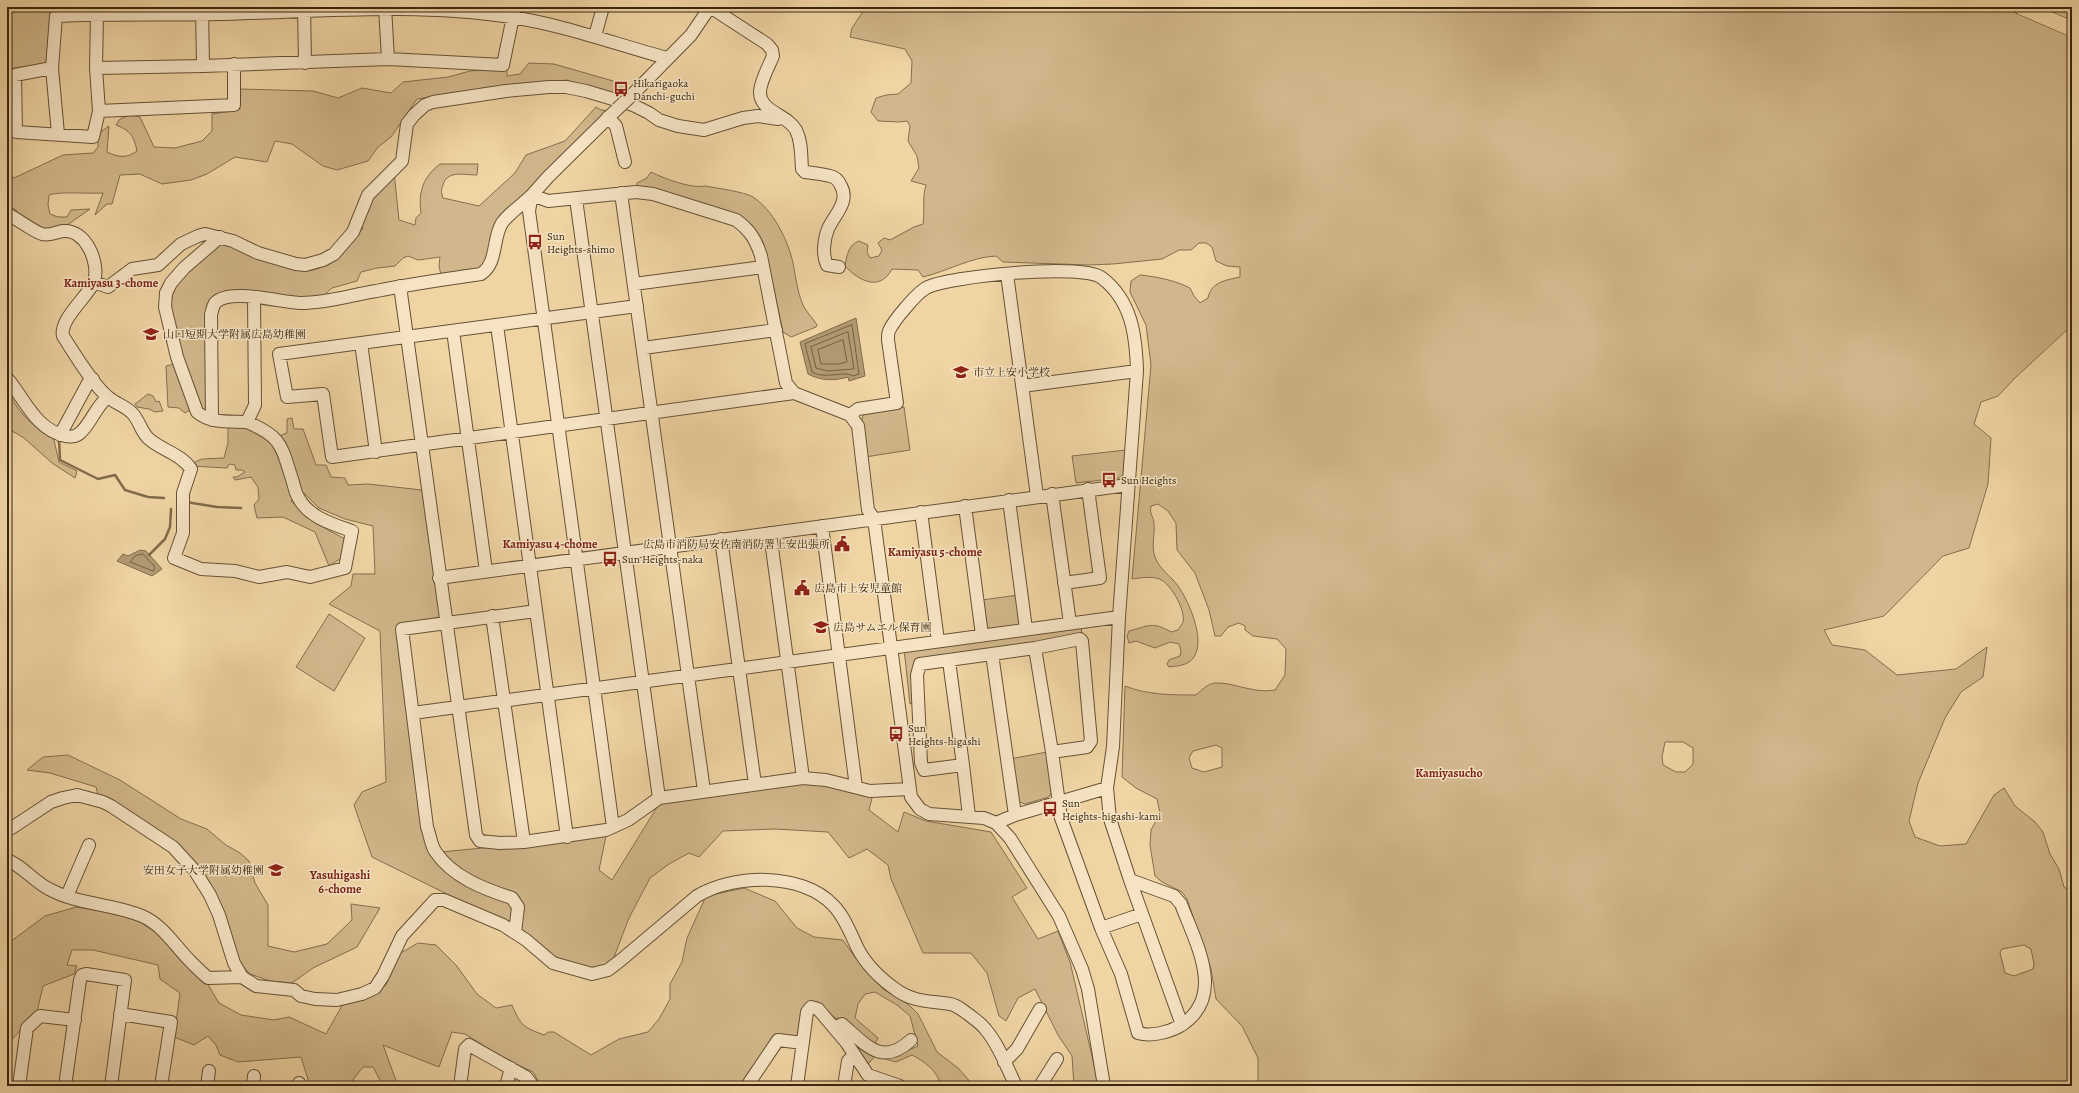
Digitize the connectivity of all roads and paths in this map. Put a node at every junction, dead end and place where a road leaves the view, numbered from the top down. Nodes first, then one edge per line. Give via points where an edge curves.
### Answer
1 (603, 7) edge
2 (710, 7) edge
3 (2021, 7) edge
4 (385, 8) edge
5 (304, 9) edge
6 (202, 10) edge
7 (514, 12) edge
8 (97, 14) junction
9 (2072, 28) edge
10 (595, 36) junction
11 (667, 58) junction
12 (388, 59) junction
13 (304, 63) junction
14 (234, 64) junction
15 (203, 66) junction
16 (52, 68) junction
17 (96, 68) junction
18 (100, 111) junction
19 (613, 113) junction
20 (781, 117) junction
21 (58, 134) junction
22 (625, 162) dead end
23 (621, 193) junction
24 (532, 195) junction
25 (576, 199) junction
26 (7, 214) edge
27 (220, 237) junction
28 (763, 267) junction
29 (839, 267) dead end
30 (1007, 274) junction
31 (94, 282) junction
32 (634, 284) junction
33 (400, 286) junction
34 (254, 298) junction
35 (637, 306) junction
36 (591, 312) junction
37 (544, 318) junction
38 (497, 325) junction
39 (776, 330) junction
40 (453, 331) junction
41 (406, 337) junction
42 (361, 343) junction
43 (643, 348) junction
44 (1137, 371) junction
45 (7, 378) edge
46 (93, 379) junction
47 (1022, 386) junction
48 (794, 393) junction
49 (108, 397) junction
50 (652, 414) junction
51 (850, 414) junction
52 (212, 420) junction
53 (606, 420) junction
54 (247, 422) junction
55 (559, 427) junction
56 (512, 434) junction
57 (60, 435) junction
58 (468, 440) junction
59 (421, 446) junction
60 (376, 452) junction
61 (1128, 484) junction
62 (1088, 490) junction
63 (1052, 494) junction
64 (1037, 496) junction
65 (1008, 500) junction
66 (965, 506) junction
67 (921, 512) junction
68 (874, 519) junction
69 (822, 526) junction
70 (770, 533) junction
71 (721, 539) junction
72 (670, 546) junction
73 (625, 552) junction
74 (577, 559) junction
75 (530, 565) junction
76 (486, 571) junction
77 (439, 578) junction
78 (1064, 583) junction
79 (536, 610) junction
80 (492, 616) junction
81 (1119, 617) junction
82 (446, 623) junction
83 (1070, 623) junction
84 (1026, 629) junction
85 (982, 635) junction
86 (938, 641) junction
87 (890, 647) junction
88 (1035, 648) junction
89 (839, 654) junction
90 (992, 654) junction
91 (788, 661) junction
92 (949, 661) junction
93 (739, 668) junction
94 (688, 675) junction
95 (642, 682) junction
96 (595, 688) junction
97 (547, 695) junction
98 (504, 701) junction
99 (458, 707) junction
100 (413, 713) junction
101 (1052, 752) junction
102 (963, 765) junction
103 (803, 778) junction
104 (755, 784) junction
105 (856, 787) junction
106 (1107, 788) junction
107 (909, 789) junction
108 (704, 791) junction
109 (658, 798) junction
110 (1059, 803) junction
111 (1015, 815) junction
112 (969, 816) junction
113 (996, 823) junction
114 (614, 827) junction
115 (7, 831) edge
116 (567, 837) junction
117 (524, 842) junction
118 (89, 845) dead end
119 (7, 860) edge
120 (1130, 880) junction
121 (67, 896) junction
122 (1142, 914) junction
123 (1101, 928) junction
124 (515, 933) junction
125 (242, 977) junction
126 (1040, 1009) dead end
127 (120, 1014) junction
128 (74, 1020) junction
129 (1182, 1025) junction
130 (834, 1028) junction
131 (911, 1040) dead end
132 (803, 1043) junction
133 (854, 1055) junction
134 (1057, 1059) dead end
135 (1004, 1062) junction
136 (511, 1068) junction
137 (209, 1071) dead end
138 (893, 1085) edge
139 (19, 1086) edge
140 (65, 1086) edge
141 (111, 1086) edge
142 (161, 1086) edge
143 (207, 1086) edge
144 (460, 1086) edge
145 (506, 1086) edge
146 (533, 1086) edge
147 (747, 1086) edge
148 (797, 1086) edge
149 (844, 1086) edge
150 (1016, 1086) edge
151 (1040, 1086) edge
152 (1104, 1086) edge

1 - 10 street
2 - 11 street via 691,35
2 - 20 street via 767,44 772,50 773,56 760,90 761,99 765,106
3 - 9 main road
4 - 5 street
4 - 7 street
4 - 12 street
5 - 6 street via 250,13
5 - 13 street
6 - 8 street
6 - 15 street
7 - 10 street
7 - 12 street via 503,65
8 - 16 street via 56,16
8 - 17 street
10 - 11 street
11 - 19 street, bridge
12 - 13 street
13 - 14 street
14 - 15 street
14 - 18 street via 234,105
15 - 17 street
16 - 21 street
16 - 21 street via 15,75 16,132
17 - 18 street
18 - 21 street via 93,137
19 - 22 street
19 - 24 street
20 - 27 street via 743,118 704,130 678,126 659,120 633,105 566,87 506,91 434,102 425,105 407,124 402,161 368,195 353,232 334,254 305,265 296,264 270,257
20 - 29 street via 796,130 801,147 802,170 831,176 838,181 843,190 842,205 828,229 824,260 827,265
23 - 25 street
23 - 28 street via 653,194 736,220 747,228 755,239
23 - 32 street
24 - 25 street via 548,201
24 - 33 street via 503,222 488,270 481,274
24 - 37 street via 529,212
25 - 36 street
26 - 31 street via 41,234 63,231 73,233 82,239 93,255
27 - 31 street via 205,234 198,236 181,244 158,265 132,269 108,287
27 - 52 street via 184,268 171,283 164,307 177,357 197,412
28 - 32 street
28 - 39 street
30 - 44 street via 1029,271 1082,272 1101,277 1113,287 1125,305 1136,343
30 - 47 street
30 - 51 street via 960,280 928,287 917,293 889,331 897,404 858,409
31 - 46 street via 64,322 62,330 63,336
32 - 35 street
33 - 34 street via 331,301 301,303
33 - 41 street
34 - 52 street via 224,297 215,303 211,315 210,347
34 - 54 street via 255,405
35 - 36 street
35 - 43 street
36 - 37 street
36 - 53 street
37 - 38 street
37 - 55 street
38 - 40 street
38 - 56 street
39 - 43 street
39 - 48 street via 786,383
40 - 41 street
40 - 58 street
41 - 42 street
41 - 59 street
42 - 60 street
42 - 60 street via 279,354 287,397 323,394 332,457
43 - 50 street
44 - 47 street
44 - 61 street
45 - 57 street via 32,415
46 - 49 street
46 - 57 street via 88,383
47 - 64 street
48 - 50 street
48 - 51 street
49 - 54 street via 135,415 142,432 150,440 185,460 191,469 183,493 184,533 174,558 201,569 259,577 287,572 310,577 345,568 352,531 325,522 306,508 298,497 281,446 275,437 265,429
49 - 57 street via 79,434 69,437
50 - 53 street
50 - 72 street
51 - 68 street via 858,426 868,510
52 - 54 street
53 - 55 street
53 - 73 street
55 - 56 street
55 - 74 street
56 - 58 street
56 - 75 street
58 - 59 street
58 - 76 street
59 - 60 street
59 - 77 street
61 - 62 street
61 - 81 street
62 - 63 street
62 - 78 street via 1100,578
63 - 64 street
63 - 78 street
64 - 65 street
65 - 66 street
65 - 84 street
66 - 67 street
66 - 85 street
67 - 68 street
67 - 86 street
68 - 69 street
68 - 87 street
69 - 70 street
69 - 89 street
70 - 71 street
70 - 91 street
71 - 72 street
71 - 93 street
72 - 73 street
72 - 94 street
73 - 74 street
73 - 95 street
74 - 75 street
74 - 96 street
75 - 76 street
75 - 79 street
76 - 77 street
77 - 82 street
78 - 83 street
79 - 80 street
79 - 97 street
80 - 82 street
80 - 98 street
81 - 83 street
81 - 106 street via 1113,747
82 - 99 street
82 - 100 street via 402,628
83 - 84 street
84 - 85 street
85 - 86 street
86 - 87 street
87 - 89 street
87 - 107 street
88 - 90 street
88 - 101 street
88 - 101 street via 1080,639 1082,641 1091,741 1087,747
89 - 91 street
89 - 105 street
90 - 92 street
90 - 111 street
91 - 93 street
91 - 103 street
92 - 102 street
92 - 102 street via 920,664 917,675 921,763 924,770
93 - 94 street
93 - 104 street
94 - 95 street
94 - 108 street
95 - 96 street
95 - 109 street
96 - 97 street
96 - 114 street
97 - 98 street
97 - 116 street
98 - 99 street
98 - 117 street
99 - 100 street
99 - 117 street via 476,835 480,841 500,844
100 - 124 street via 427,827 435,851 460,876 490,891 512,898 518,907
101 - 110 street
102 - 112 street
103 - 104 street
103 - 105 street
104 - 108 street
105 - 107 street via 870,791
106 - 110 street
106 - 120 street via 1110,819
107 - 112 street via 911,797 920,809 929,814
108 - 109 street
109 - 114 street
110 - 111 street
110 - 123 street via 1061,818
111 - 113 street
112 - 113 street
113 - 152 street via 1007,834 1026,863 1070,938 1088,989
114 - 116 street
115 - 125 street via 52,802 63,798 78,795 111,806 173,847 195,871 210,895 234,963
116 - 117 street
118 - 121 street
119 - 121 street via 16,863 25,873 49,889
120 - 122 street
120 - 129 street via 1174,896 1181,904 1202,961 1204,998 1194,1016
121 - 125 street via 78,902 96,903 143,916 175,942 208,978
122 - 123 street
122 - 129 street
123 - 129 street via 1121,974 1138,1033 1152,1034
124 - 125 street via 503,925 444,900 435,900 402,936 383,976 369,992 337,1000 325,1000 301,996 294,990 256,986
124 - 135 street via 553,964 592,974 601,973 621,960 708,889 753,880 790,883 820,894 832,904 839,911 865,960 898,991 926,1002 952,1004 982,1025
126 - 135 street via 1017,1049
127 - 128 street via 125,980 86,974 82,975 80,980
127 - 141 street
127 - 142 street via 171,1022
128 - 139 street via 40,1016 27,1028
128 - 140 street
130 - 131 street via 842,1024 866,1045 890,1054 900,1050
130 - 132 street via 818,1009 811,1007 807,1012
130 - 133 street
132 - 147 street via 778,1040
132 - 148 street
133 - 138 street via 868,1075
133 - 149 street via 848,1061
134 - 151 street
135 - 150 street
136 - 144 street via 468,1045 465,1049
136 - 145 street
136 - 146 street via 526,1077
137 - 143 street

